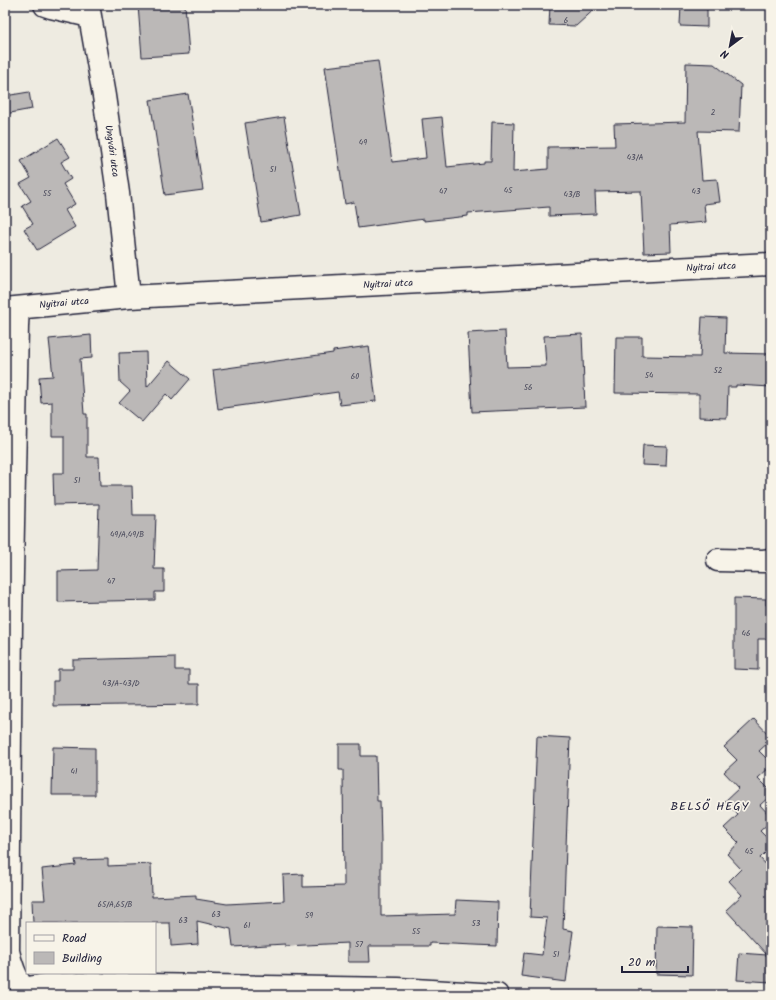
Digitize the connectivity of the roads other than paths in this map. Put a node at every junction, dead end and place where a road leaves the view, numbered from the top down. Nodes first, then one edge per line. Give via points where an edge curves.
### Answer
1 (45, 5) edge
2 (89, 11) edge
3 (771, 264) edge
4 (129, 297) junction
5 (12, 308) edge
6 (718, 560) dead end
7 (771, 560) edge
8 (21, 992) edge
9 (497, 995) edge

1 - 2 street
2 - 4 street, Ungvári utca via 118,193
3 - 4 street, Nyitrai utca
4 - 5 street, Nyitrai utca
5 - 8 street via 17,326 8,951
6 - 7 street
8 - 9 street via 45,985 88,984 398,989

